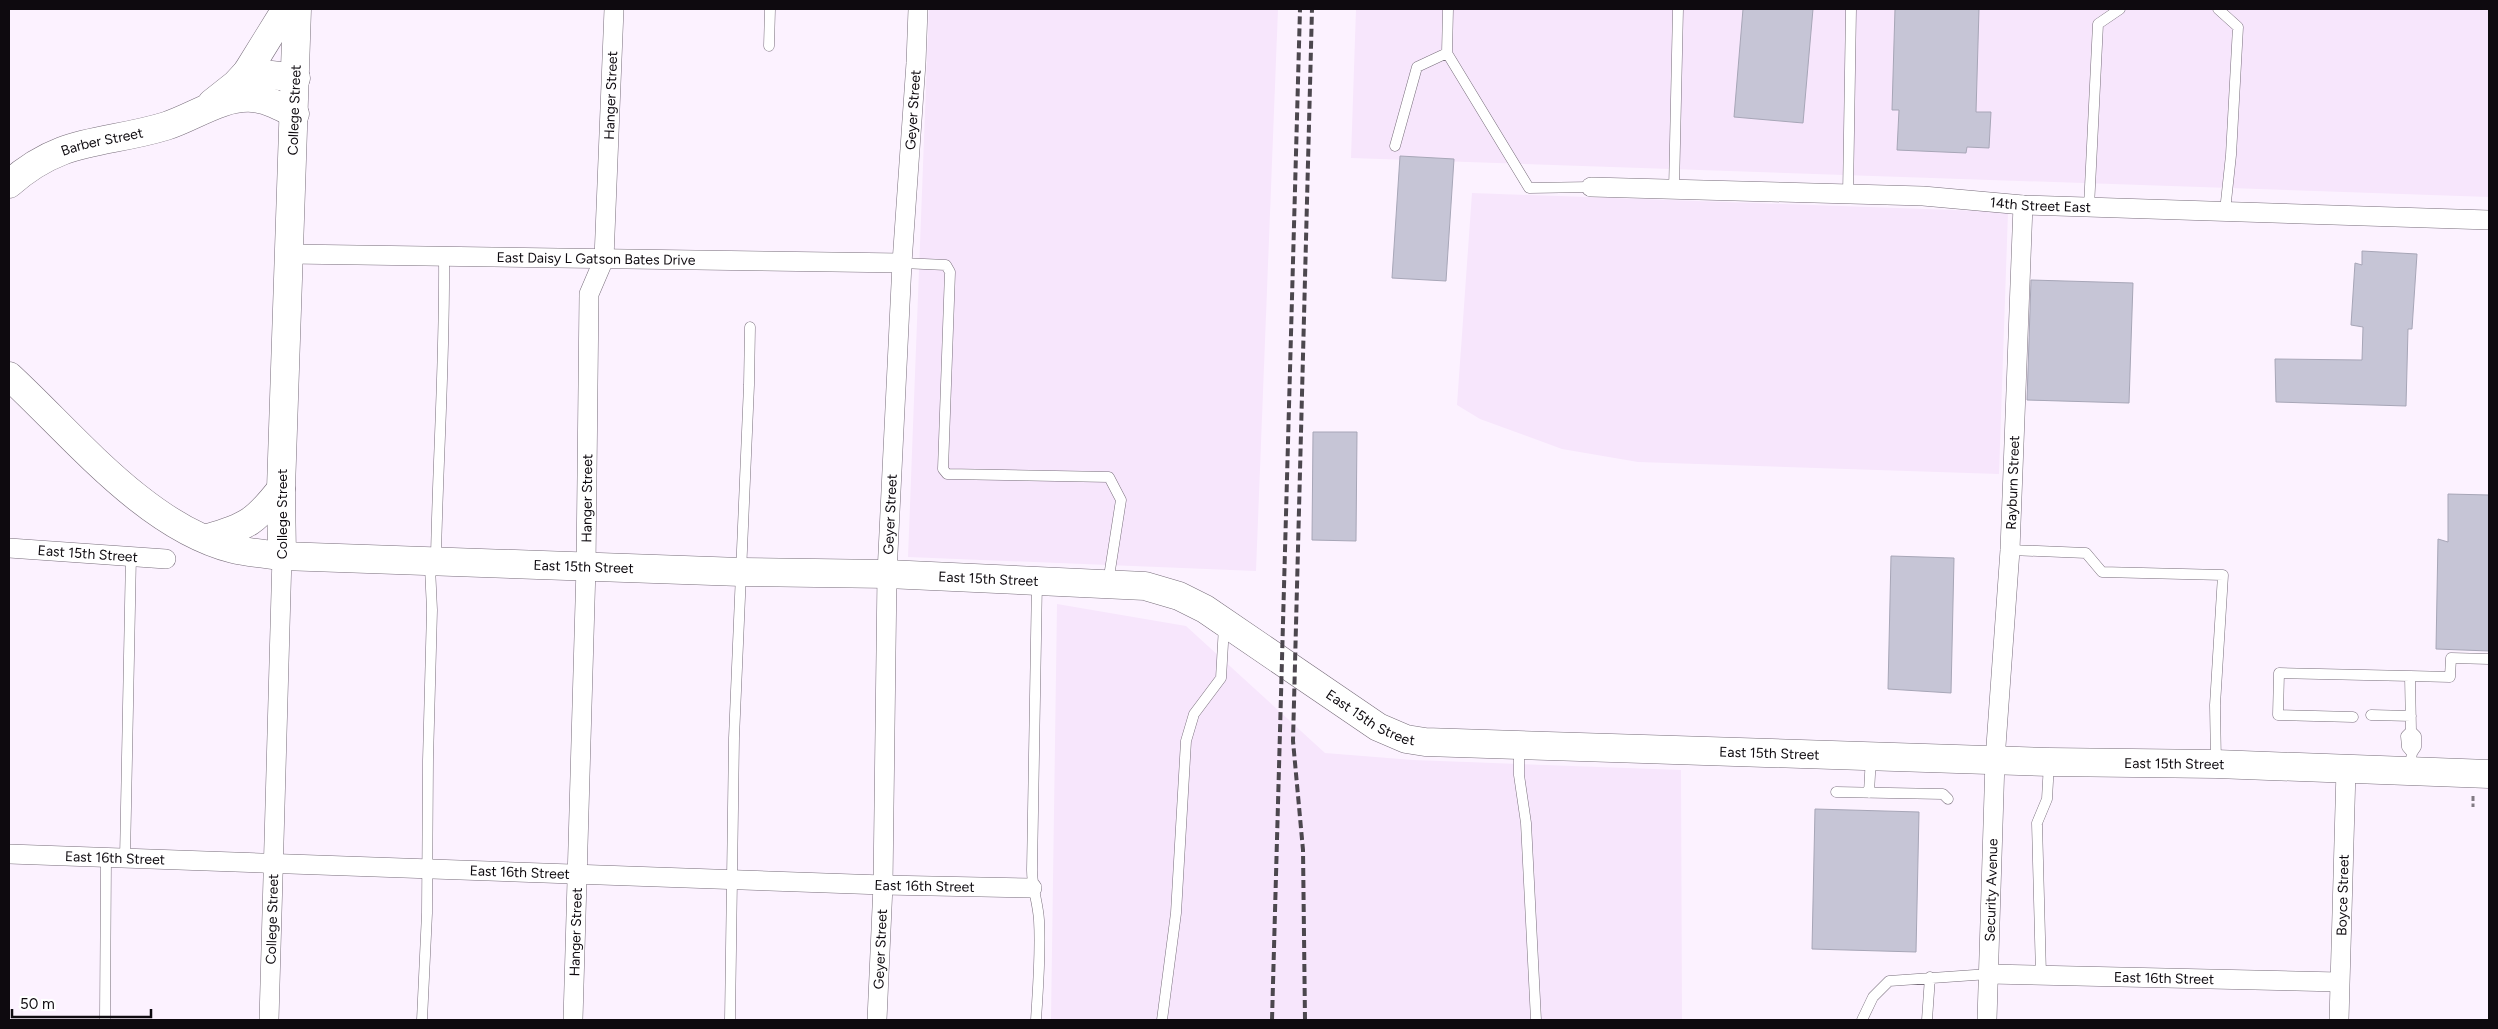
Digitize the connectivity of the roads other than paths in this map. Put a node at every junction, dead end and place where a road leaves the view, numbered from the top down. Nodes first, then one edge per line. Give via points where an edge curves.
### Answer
1 (286, 9) edge
2 (297, 9) edge
3 (614, 9) edge
4 (770, 9) edge
5 (918, 9) edge
6 (1448, 9) edge
7 (1678, 9) edge
8 (1851, 9) edge
9 (2120, 9) edge
10 (2218, 9) edge
11 (769, 46) dead end
12 (1447, 53) junction
13 (247, 72) junction
14 (296, 78) junction
15 (201, 111) junction
16 (295, 114) junction
17 (1395, 146) dead end
18 (9, 184) edge
19 (1591, 187) joint
20 (1674, 189) junction
21 (1848, 194) junction
22 (2023, 205) junction
23 (2089, 207) junction
24 (2225, 211) junction
25 (2489, 220) edge
26 (290, 254) junction
27 (444, 256) junction
28 (604, 259) junction
29 (902, 263) junction
30 (750, 327) dead end
31 (9, 377) edge
32 (282, 489) junction
33 (208, 538) junction
34 (9, 548) edge
35 (2010, 550) junction
36 (131, 556) junction
37 (282, 556) junction
38 (166, 559) dead end
39 (433, 561) junction
40 (586, 567) junction
41 (741, 572) junction
42 (887, 574) junction
43 (1037, 580) junction
44 (1108, 583) junction
45 (1224, 623) junction
46 (2489, 659) edge
47 (2410, 676) junction
48 (2371, 715) dead end
49 (2353, 716) dead end
50 (2410, 716) junction
51 (1518, 745) junction
52 (1871, 756) junction
53 (1995, 760) junction
54 (2049, 762) junction
55 (2411, 762) junction
56 (2216, 764) junction
57 (2346, 770) junction
58 (2489, 774) edge
59 (1836, 792) dead end
60 (1870, 793) junction
61 (1948, 799) dead end
62 (9, 854) edge
63 (115, 858) junction
64 (273, 862) junction
65 (428, 868) junction
66 (577, 873) junction
67 (732, 878) junction
68 (883, 885) junction
69 (1032, 888) junction
70 (1989, 974) junction
71 (2042, 975) junction
72 (1930, 977) junction
73 (2339, 982) junction
74 (105, 1020) edge
75 (269, 1020) edge
76 (422, 1020) edge
77 (573, 1020) edge
78 (730, 1020) edge
79 (877, 1020) edge
80 (1036, 1020) edge
81 (1162, 1020) edge
82 (1536, 1020) edge
83 (1862, 1020) edge
84 (1927, 1020) edge
85 (1987, 1020) edge
86 (2339, 1020) edge

1 - 13 main road, Barber Street
2 - 14 main road, College Street
3 - 28 street, Hanger Street
4 - 11 lane
5 - 29 street, Geyer Street
6 - 12 lane
7 - 20 lane
8 - 21 lane
9 - 23 lane via 2098,24
10 - 24 lane via 2238,27
12 - 17 lane via 1417,67
12 - 19 lane via 1530,188
13 - 14 main road
13 - 15 main road, Barber Street
14 - 16 main road, College Street
15 - 16 main road, Barber Street via 238,98 252,98
15 - 18 main road, Barber Street via 168,125 83,142 58,151
16 - 26 main road, College Street
19 - 20 street, 14th Street East
20 - 21 street, 14th Street East
21 - 22 street, 14th Street East via 1923,196
22 - 23 street, 14th Street East
22 - 35 street, Rayburn Street
23 - 24 street, 14th Street East
24 - 25 street, 14th Street East
26 - 27 street, East Daisy L Gatson Bates Drive
26 - 32 main road, College Street
27 - 28 street, East Daisy L Gatson Bates Drive
27 - 39 lane via 445,344 436,556
28 - 29 street, East Daisy L Gatson Bates Drive
28 - 40 street, Hanger Street via 588,294
29 - 42 street, Geyer Street
29 - 44 lane via 946,264 950,272 943,469 947,474 1109,477 1121,500
30 - 41 lane
31 - 33 main road, East 15th Street via 139,500 184,529
32 - 33 main road via 261,515 234,531
32 - 37 main road, College Street
33 - 37 main road, East 15th Street via 232,549
34 - 36 street, East 15th Street
35 - 53 street, Rayburn Street
35 - 56 lane via 2086,553 2102,572 2223,575 2215,705
36 - 38 street, East 15th Street
36 - 63 lane
37 - 39 main road, East 15th Street
37 - 64 street, College Street
39 - 40 main road, East 15th Street
39 - 65 lane via 430,567
40 - 41 main road, East 15th Street
40 - 66 street, Hanger Street
41 - 42 main road, East 15th Street
41 - 67 lane
42 - 43 main road, East 15th Street
42 - 68 street, Geyer Street
43 - 44 main road, East 15th Street
43 - 69 lane
44 - 45 main road, East 15th Street via 1162,590 1205,609
45 - 51 main road, East 15th Street via 1360,716 1406,739
45 - 81 lane via 1221,678 1194,714 1186,741 1176,912
46 - 47 lane via 2451,658 2450,677
47 - 49 lane via 2279,673 2278,715
47 - 50 lane
48 - 50 lane
50 - 55 lane via 2411,731 2406,736
51 - 52 main road, East 15th Street
51 - 82 lane via 1526,823
52 - 53 main road, East 15th Street
52 - 60 lane
53 - 54 main road, East 15th Street
53 - 70 street, Security Avenue
54 - 56 main road, East 15th Street
54 - 71 lane via 2047,799 2037,823
55 - 57 main road, East 15th Street
55 - 58 main road, East 15th Street
56 - 57 main road, East 15th Street
57 - 73 street, Boyce Street
59 - 60 lane
60 - 61 lane via 1943,794
62 - 63 street, East 16th Street
63 - 64 street, East 16th Street
63 - 74 lane
64 - 65 street, East 16th Street
64 - 75 street, College Street
65 - 66 street, East 16th Street
65 - 76 lane
66 - 67 street, East 16th Street
66 - 77 street, Hanger Street
67 - 68 street, East 16th Street
67 - 78 lane
68 - 69 street, East 16th Street
68 - 79 street, Geyer Street
69 - 80 lane via 1039,917
70 - 71 street, East 16th Street
70 - 72 lane
70 - 85 street, Security Avenue
71 - 73 street, East 16th Street
72 - 83 lane via 1889,981 1873,997
72 - 84 lane
73 - 86 street, Boyce Street

